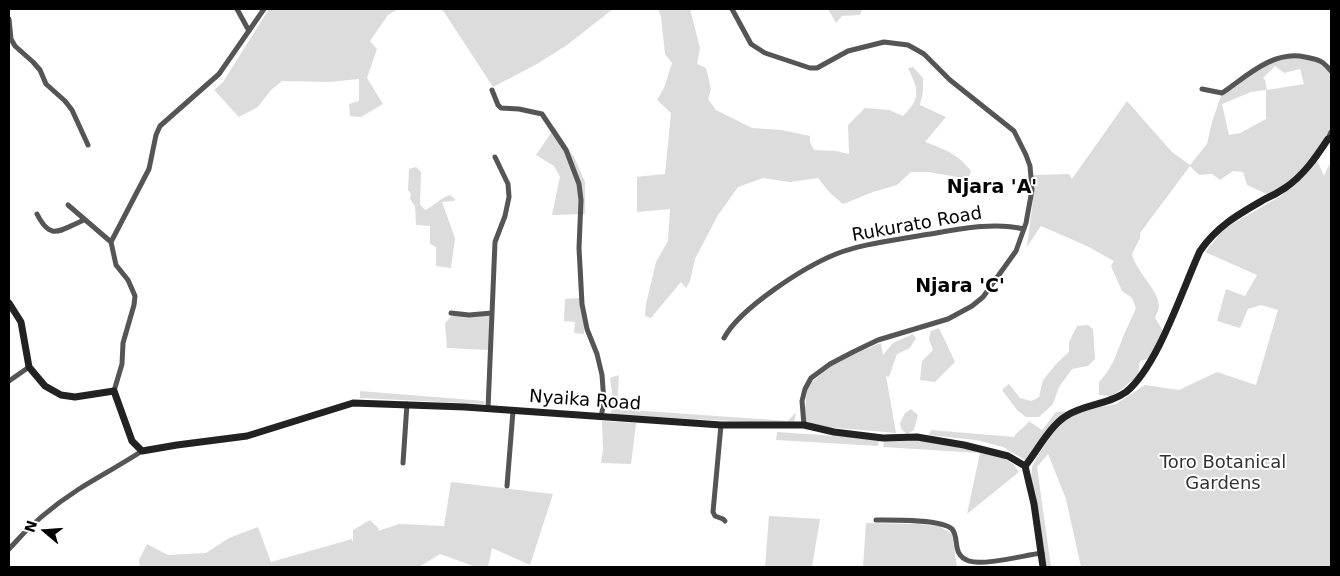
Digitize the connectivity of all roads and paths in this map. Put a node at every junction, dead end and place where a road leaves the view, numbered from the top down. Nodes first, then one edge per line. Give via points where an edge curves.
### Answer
1 (237, 9) edge
2 (264, 9) edge
3 (732, 9) edge
4 (9, 18) edge
5 (249, 31) junction
6 (1331, 71) edge
7 (1202, 89) dead end
8 (492, 90) dead end
9 (1330, 136) edge
10 (88, 145) dead end
11 (495, 157) dead end
12 (68, 205) dead end
13 (37, 214) dead end
14 (84, 220) junction
15 (1024, 229) junction
16 (111, 242) junction
17 (9, 302) edge
18 (451, 313) dead end
19 (492, 313) junction
20 (724, 338) dead end
21 (29, 367) junction
22 (9, 381) edge
23 (114, 391) junction
24 (407, 404) junction
25 (488, 409) junction
26 (513, 411) junction
27 (601, 417) junction
28 (721, 425) junction
29 (804, 425) junction
30 (142, 451) junction
31 (403, 463) dead end
32 (1025, 466) junction
33 (507, 486) dead end
34 (876, 520) dead end
35 (725, 521) dead end
36 (9, 549) edge
37 (1042, 553) junction
38 (1044, 567) edge

1 - 5 street
2 - 5 street
3 - 15 street via 752,44 765,53 810,68 848,51 884,42 908,45 924,54 950,80 1014,131 1032,177
4 - 10 street via 15,46 40,70 46,84 69,105
5 - 16 street via 219,74 160,126 149,169
6 - 7 street via 1322,61 1296,55 1278,57 1222,93
8 - 27 street via 501,108 542,114 566,150 579,184 582,304 602,374 604,402
9 - 32 street via 1293,182 1218,228 1206,243 1162,339 1140,377 1125,392 1067,415
11 - 19 street via 508,184 509,197 495,242
12 - 14 street
13 - 14 street via 43,226 53,232
14 - 16 street
15 - 20 street, Rukurato Road via 1000,225 960,229 870,244 835,255 807,269 751,308 732,325
15 - 29 street via 1006,267 983,298 972,306 948,318 878,340 830,364 811,378 802,401
16 - 23 street via 116,265 128,280 134,296
17 - 21 street via 21,322
18 - 19 street
19 - 25 street
21 - 22 street
21 - 23 street via 45,386 61,395 75,397
23 - 30 street via 132,441
24 - 25 street, Nyaika Road
24 - 30 street, Nyaika Road via 353,403 247,436
24 - 31 street
25 - 26 street, Nyaika Road
26 - 27 street, Nyaika Road
26 - 33 street
27 - 28 street, Nyaika Road
28 - 29 street, Nyaika Road
28 - 35 street via 713,512 714,516
29 - 32 street, Nyaika Road via 834,432 882,438 917,437 964,445 1008,456
30 - 36 street via 79,489 22,533
32 - 37 street
34 - 37 street via 937,523 950,528 959,553 973,562
37 - 38 street

